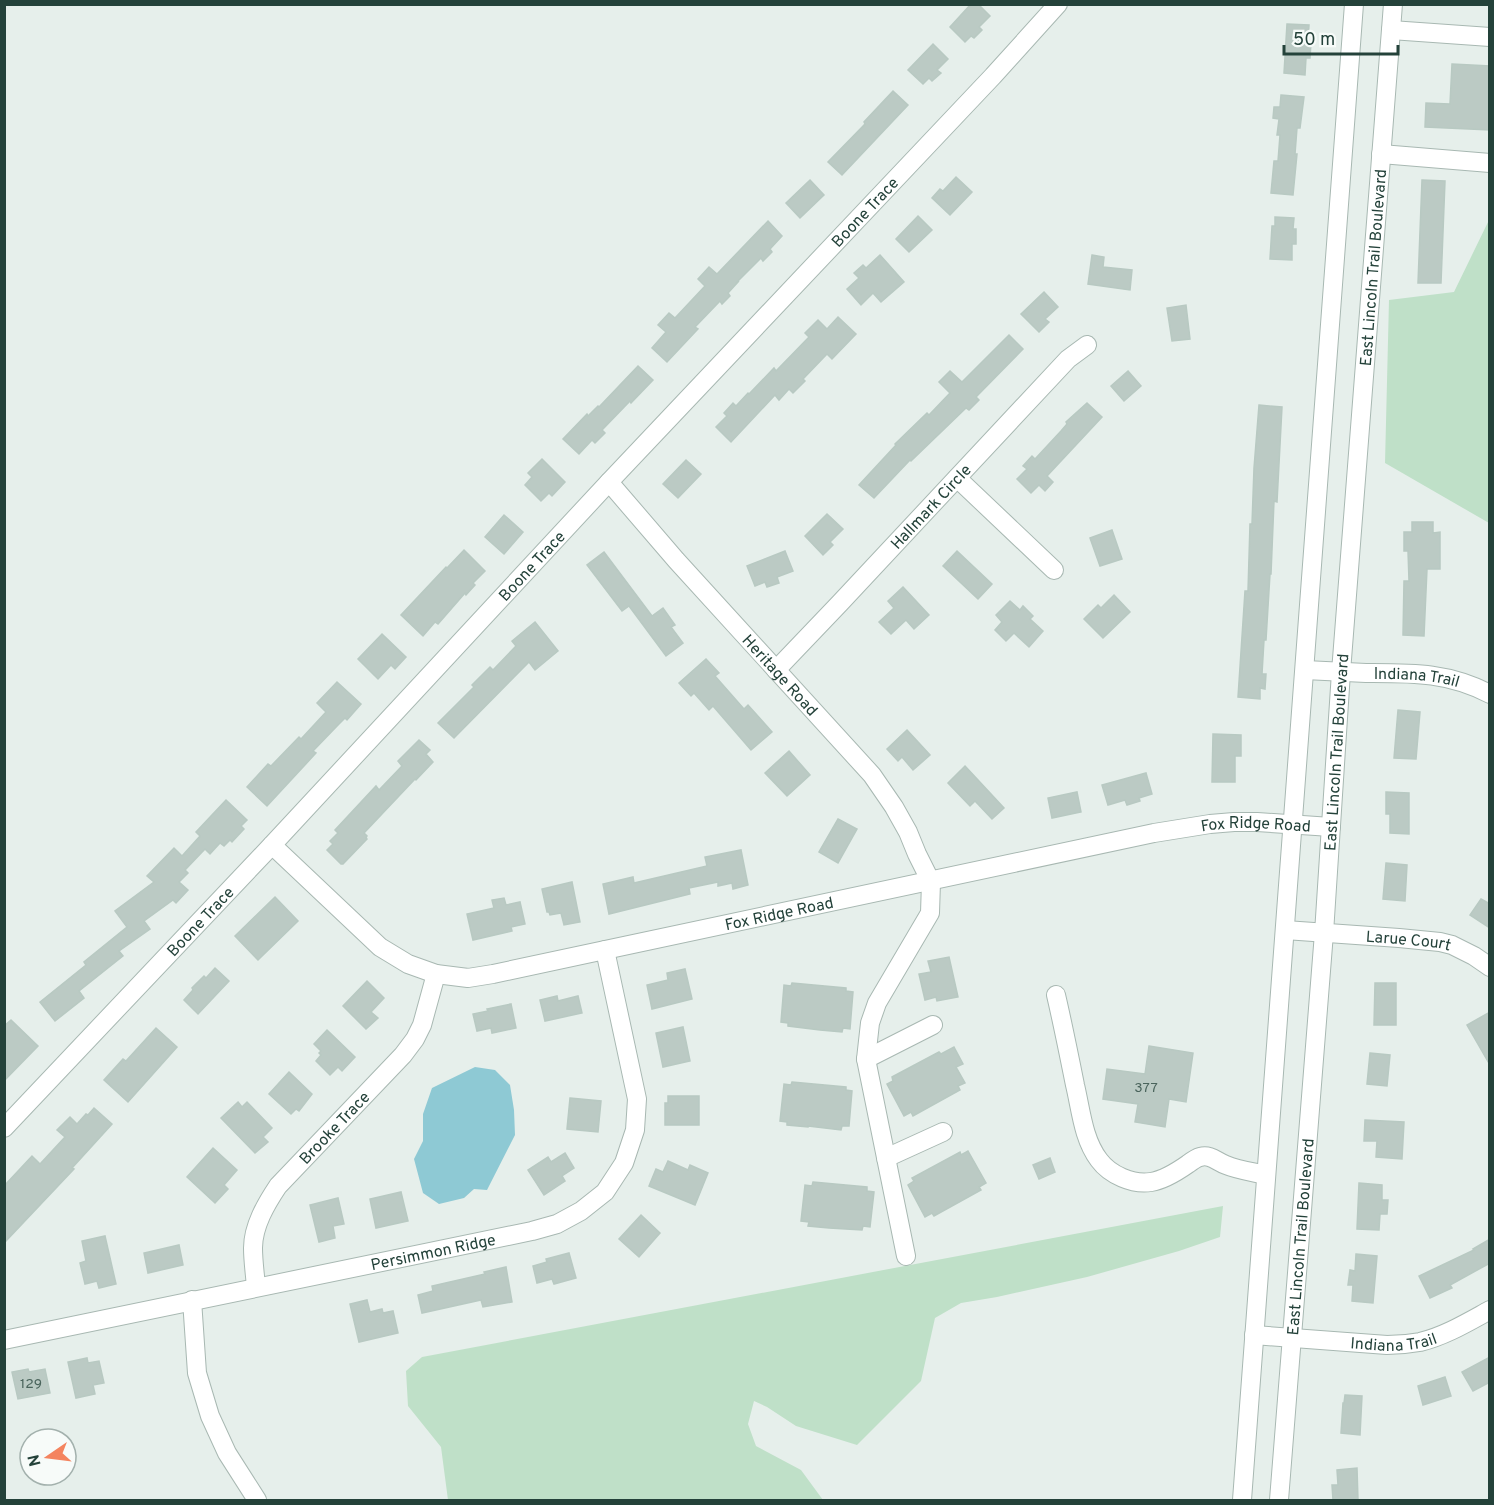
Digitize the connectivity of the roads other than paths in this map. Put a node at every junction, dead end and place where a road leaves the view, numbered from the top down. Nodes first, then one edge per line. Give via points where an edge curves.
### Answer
1 (1058, 4) edge
2 (1354, 4) edge
3 (1393, 4) edge
4 (1391, 30) junction
5 (1490, 37) edge
6 (1381, 154) junction
7 (1490, 163) edge
8 (1087, 345) dead end
9 (957, 478) junction
10 (609, 482) junction
11 (1054, 570) dead end
12 (776, 670) junction
13 (1305, 670) junction
14 (1341, 672) junction
15 (1490, 694) edge
16 (1293, 824) junction
17 (1331, 827) junction
18 (272, 845) junction
19 (931, 882) junction
20 (1285, 930) junction
21 (1324, 933) junction
22 (605, 950) junction
23 (1490, 967) edge
24 (436, 974) junction
25 (1056, 995) dead end
26 (933, 1025) dead end
27 (866, 1059) junction
28 (4, 1128) edge
29 (943, 1132) dead end
30 (886, 1158) junction
31 (1266, 1175) junction
32 (906, 1256) dead end
33 (256, 1287) junction
34 (192, 1300) junction
35 (1490, 1310) edge
36 (1254, 1335) junction
37 (1291, 1338) junction
38 (4, 1340) edge
39 (257, 1500) edge
40 (1242, 1500) edge
41 (1279, 1500) edge

1 - 10 street, Boone Trace
2 - 13 street
3 - 4 street, East Lincoln Trail Boulevard
4 - 5 street
4 - 6 street, East Lincoln Trail Boulevard
6 - 7 street
6 - 14 street, East Lincoln Trail Boulevard
8 - 9 street, Hallmark Circle via 1068,359
9 - 11 street
9 - 12 street, Hallmark Circle
10 - 12 street, Heritage Road
10 - 18 street, Boone Trace
12 - 19 street, Heritage Road via 872,774 903,824
13 - 14 street, Indiana Trail
13 - 16 street
14 - 15 street, Indiana Trail via 1431,675 1461,681
14 - 17 street, East Lincoln Trail Boulevard
16 - 17 street, Fox Ridge Road
16 - 19 street, Fox Ridge Road via 1210,824
16 - 20 street
17 - 21 street, East Lincoln Trail Boulevard
18 - 24 street, Fox Ridge Road via 380,947 408,964
18 - 28 street, Boone Trace
19 - 22 street, Fox Ridge Road
19 - 27 street via 930,913 878,1003 870,1023
20 - 21 street, Larue Court
20 - 31 street
21 - 23 street, Larue Court via 1440,942
21 - 37 street, East Lincoln Trail Boulevard
22 - 24 street, Fox Ridge Road via 468,978
22 - 33 street, Persimmon Ridge via 637,1100 635,1130 624,1163 605,1192 557,1224 532,1231
24 - 33 street, Brooke Trace via 422,1025 404,1054 267,1201 253,1246
25 - 31 street via 1087,1138 1110,1170 1131,1181 1153,1182 1207,1156 1224,1165
26 - 27 street
27 - 30 street
29 - 30 street
30 - 32 street
31 - 36 street
33 - 34 street, Persimmon Ridge
34 - 38 street, Persimmon Ridge
34 - 39 street via 197,1373 210,1416 227,1454
35 - 37 street, Indiana Trail via 1418,1342 1387,1345
36 - 37 street, Indiana Trail
36 - 40 street
37 - 41 street, East Lincoln Trail Boulevard

